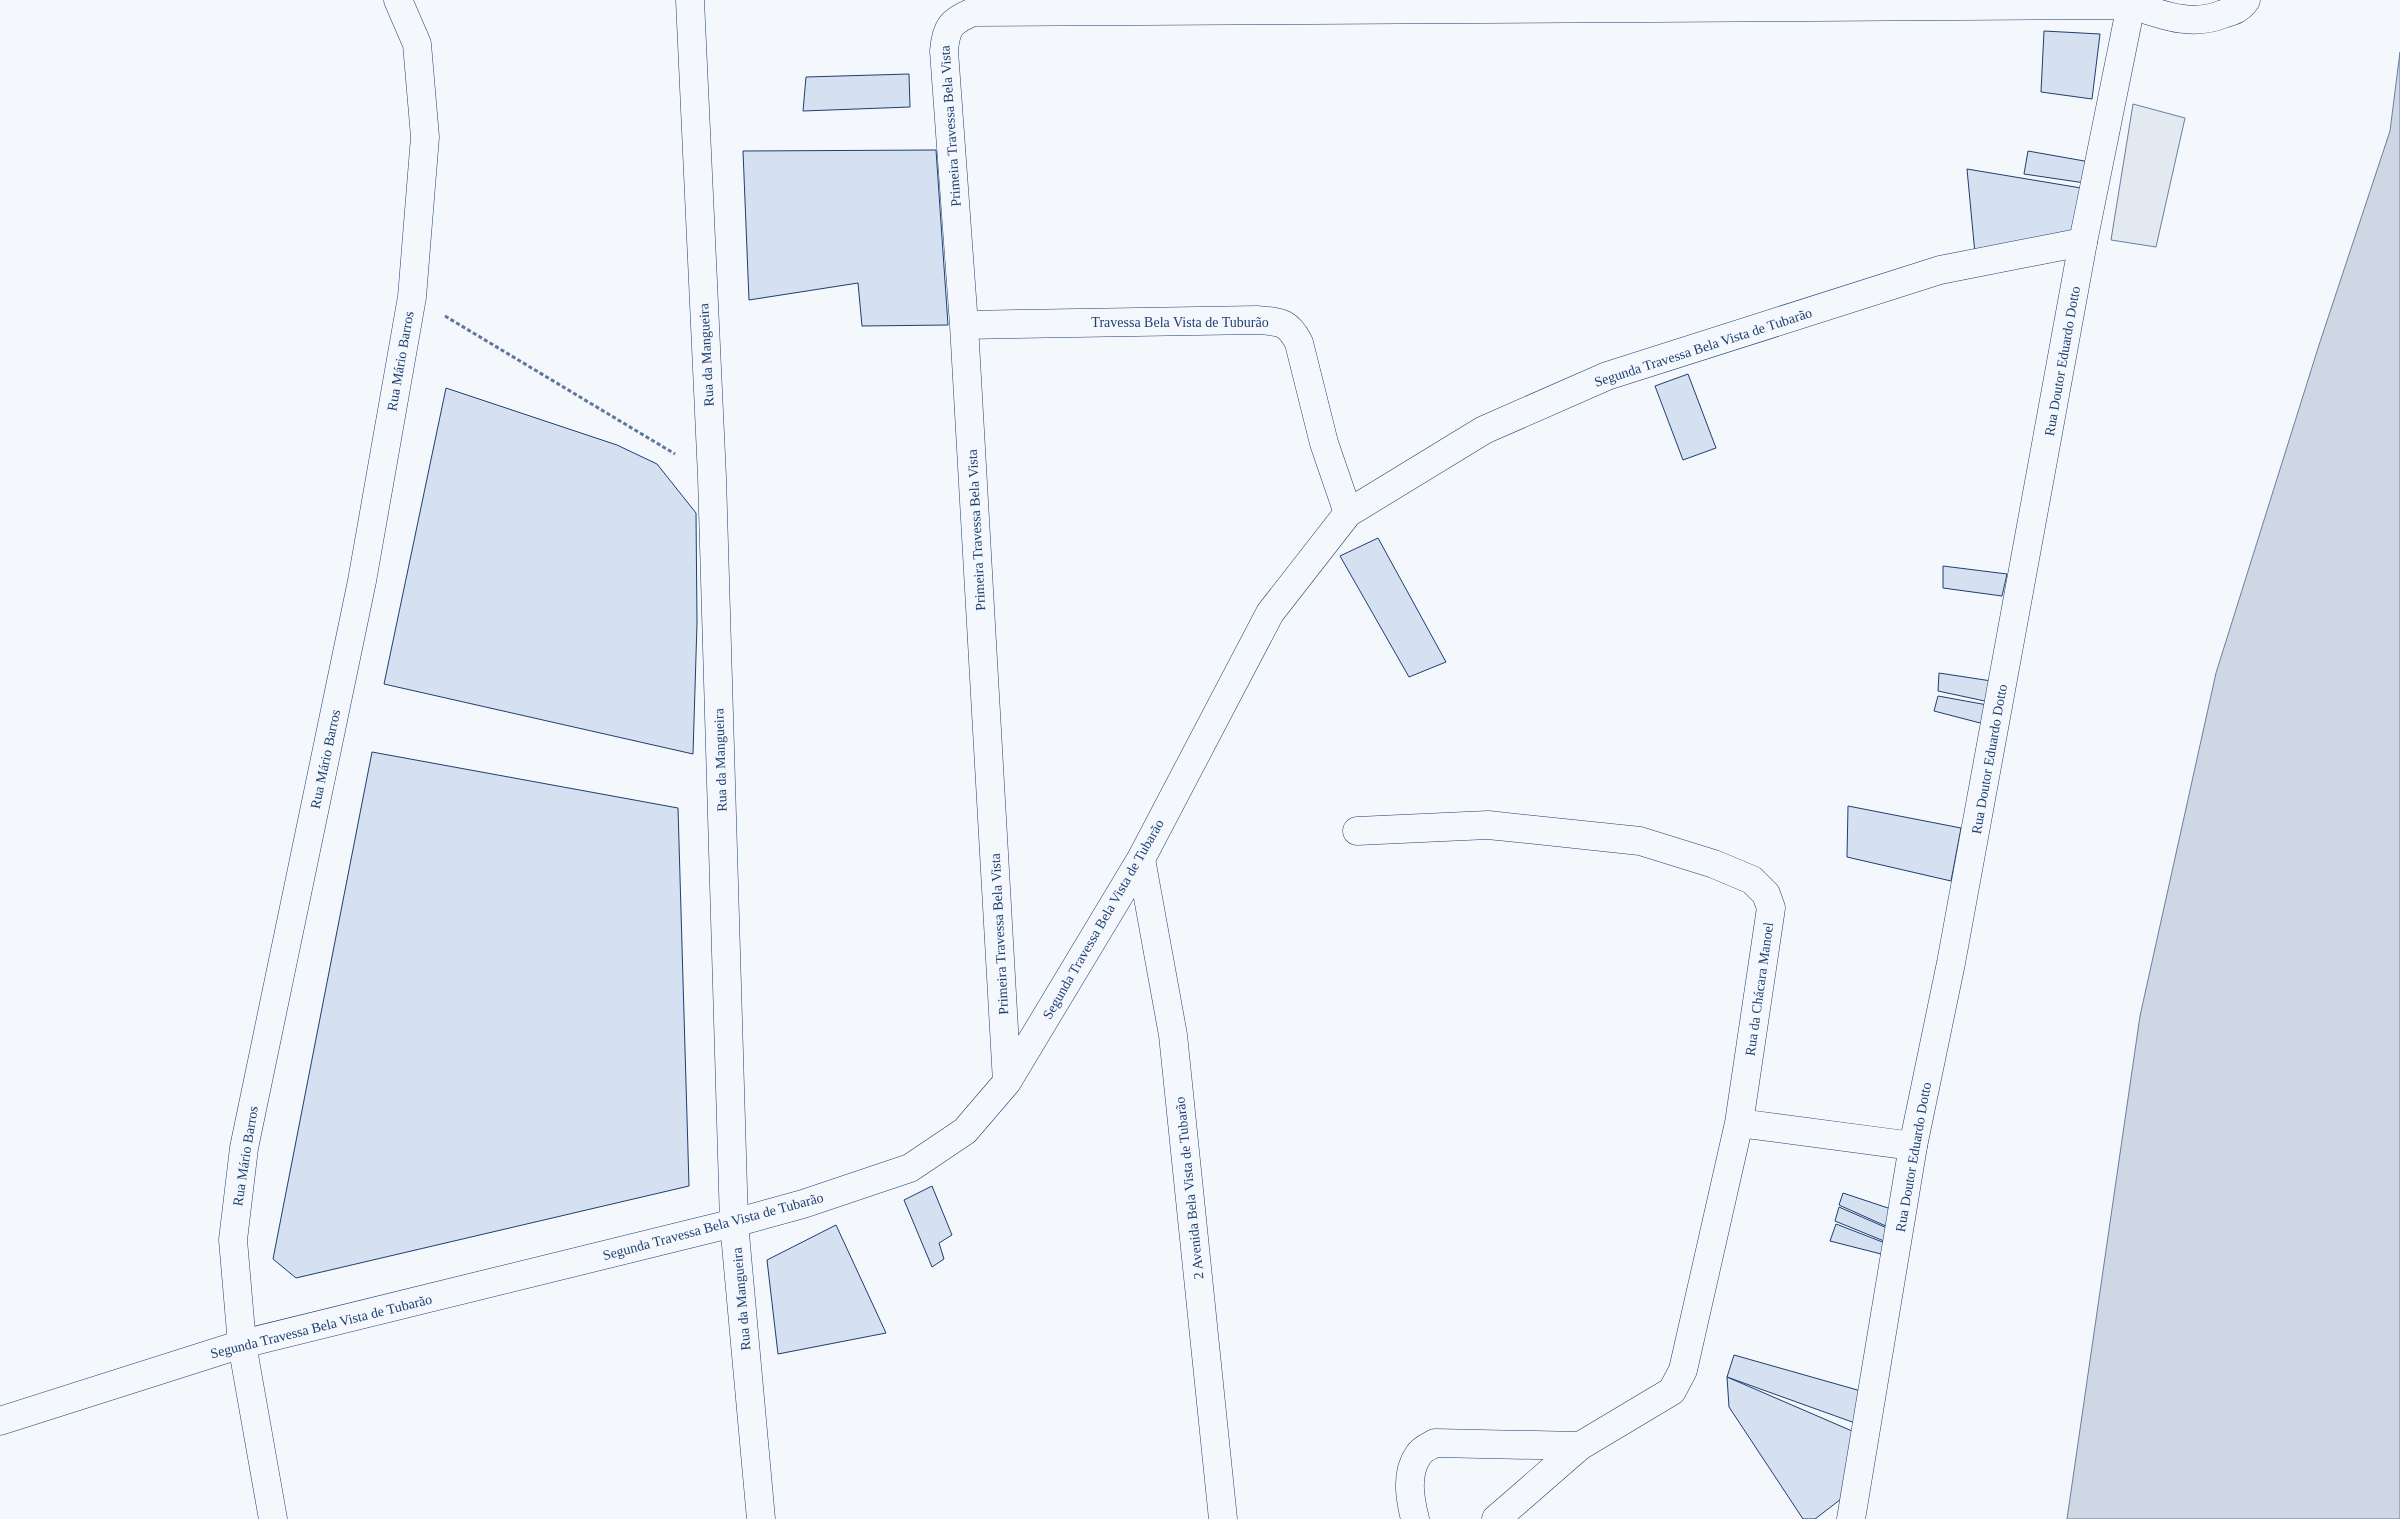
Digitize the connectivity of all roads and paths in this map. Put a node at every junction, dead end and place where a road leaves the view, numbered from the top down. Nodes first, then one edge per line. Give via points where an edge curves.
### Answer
1 (398, 0) edge
2 (690, 0) edge
3 (2246, 0) edge
4 (2132, 2) edge
5 (2083, 242) junction
6 (412, 297) junction
7 (964, 325) junction
8 (712, 477) junction
9 (1348, 514) junction
10 (1357, 831) dead end
11 (1141, 859) junction
12 (1008, 1082) junction
13 (1739, 1123) junction
14 (1913, 1146) junction
15 (734, 1223) junction
16 (242, 1344) junction
17 (0, 1421) edge
18 (1580, 1446) junction
19 (272, 1519) edge
20 (761, 1519) edge
21 (1223, 1519) edge
22 (1415, 1519) edge
23 (1496, 1519) edge
24 (1851, 1519) edge

1 - 6 street, Rua Mário Barros via 417,44 426,137
2 - 8 street, Rua da Mangueira
3 - 4 street, Primeira Travessa Bela Vista via 2241,8 2209,20 2180,20
4 - 5 street, Rua Doutor Eduardo Dotto
4 - 7 street, Primeira Travessa Bela Vista via 972,12 952,22 945,37 944,51
5 - 9 street, Segunda Travessa Bela Vista de Tubarão via 1940,270 1607,376 1484,430
5 - 14 street, Rua Doutor Eduardo Dotto via 1951,963
6 - 8 path
6 - 16 street, Rua Mário Barros via 362,581 244,1148 233,1240
7 - 9 street, Travessa Bela Vista de Tuburão via 1280,322 1292,330 1299,343 1324,444
7 - 12 street, Primeira Travessa Bela Vista
8 - 15 street, Rua da Mangueira
9 - 11 street, Segunda Travessa Bela Vista de Tubarão via 1270,612
10 - 13 street, Rua da Chácara Manoel via 1488,826 1640,841 1714,864 1752,880 1766,894 1771,908
11 - 12 street, Segunda Travessa Bela Vista de Tubarão
11 - 21 street, 2 Avenida Bela Vista de Tubarão via 1173,1035
12 - 15 street, Segunda Travessa Bela Vista de Tubarão via 965,1131 910,1168
13 - 14 street
13 - 18 street, Rua da Chácara Manoel via 1683,1370 1672,1391
14 - 24 street, Rua Doutor Eduardo Dotto
15 - 16 street, Segunda Travessa Bela Vista de Tubarão
15 - 20 street, Rua da Mangueira
16 - 17 street, Segunda Travessa Bela Vista de Tubarão
16 - 19 street, Rua Mário Barros
18 - 22 street via 1435,1443 1420,1453 1412,1469 1409,1497
18 - 23 street, Rua da Chácara Manoel

